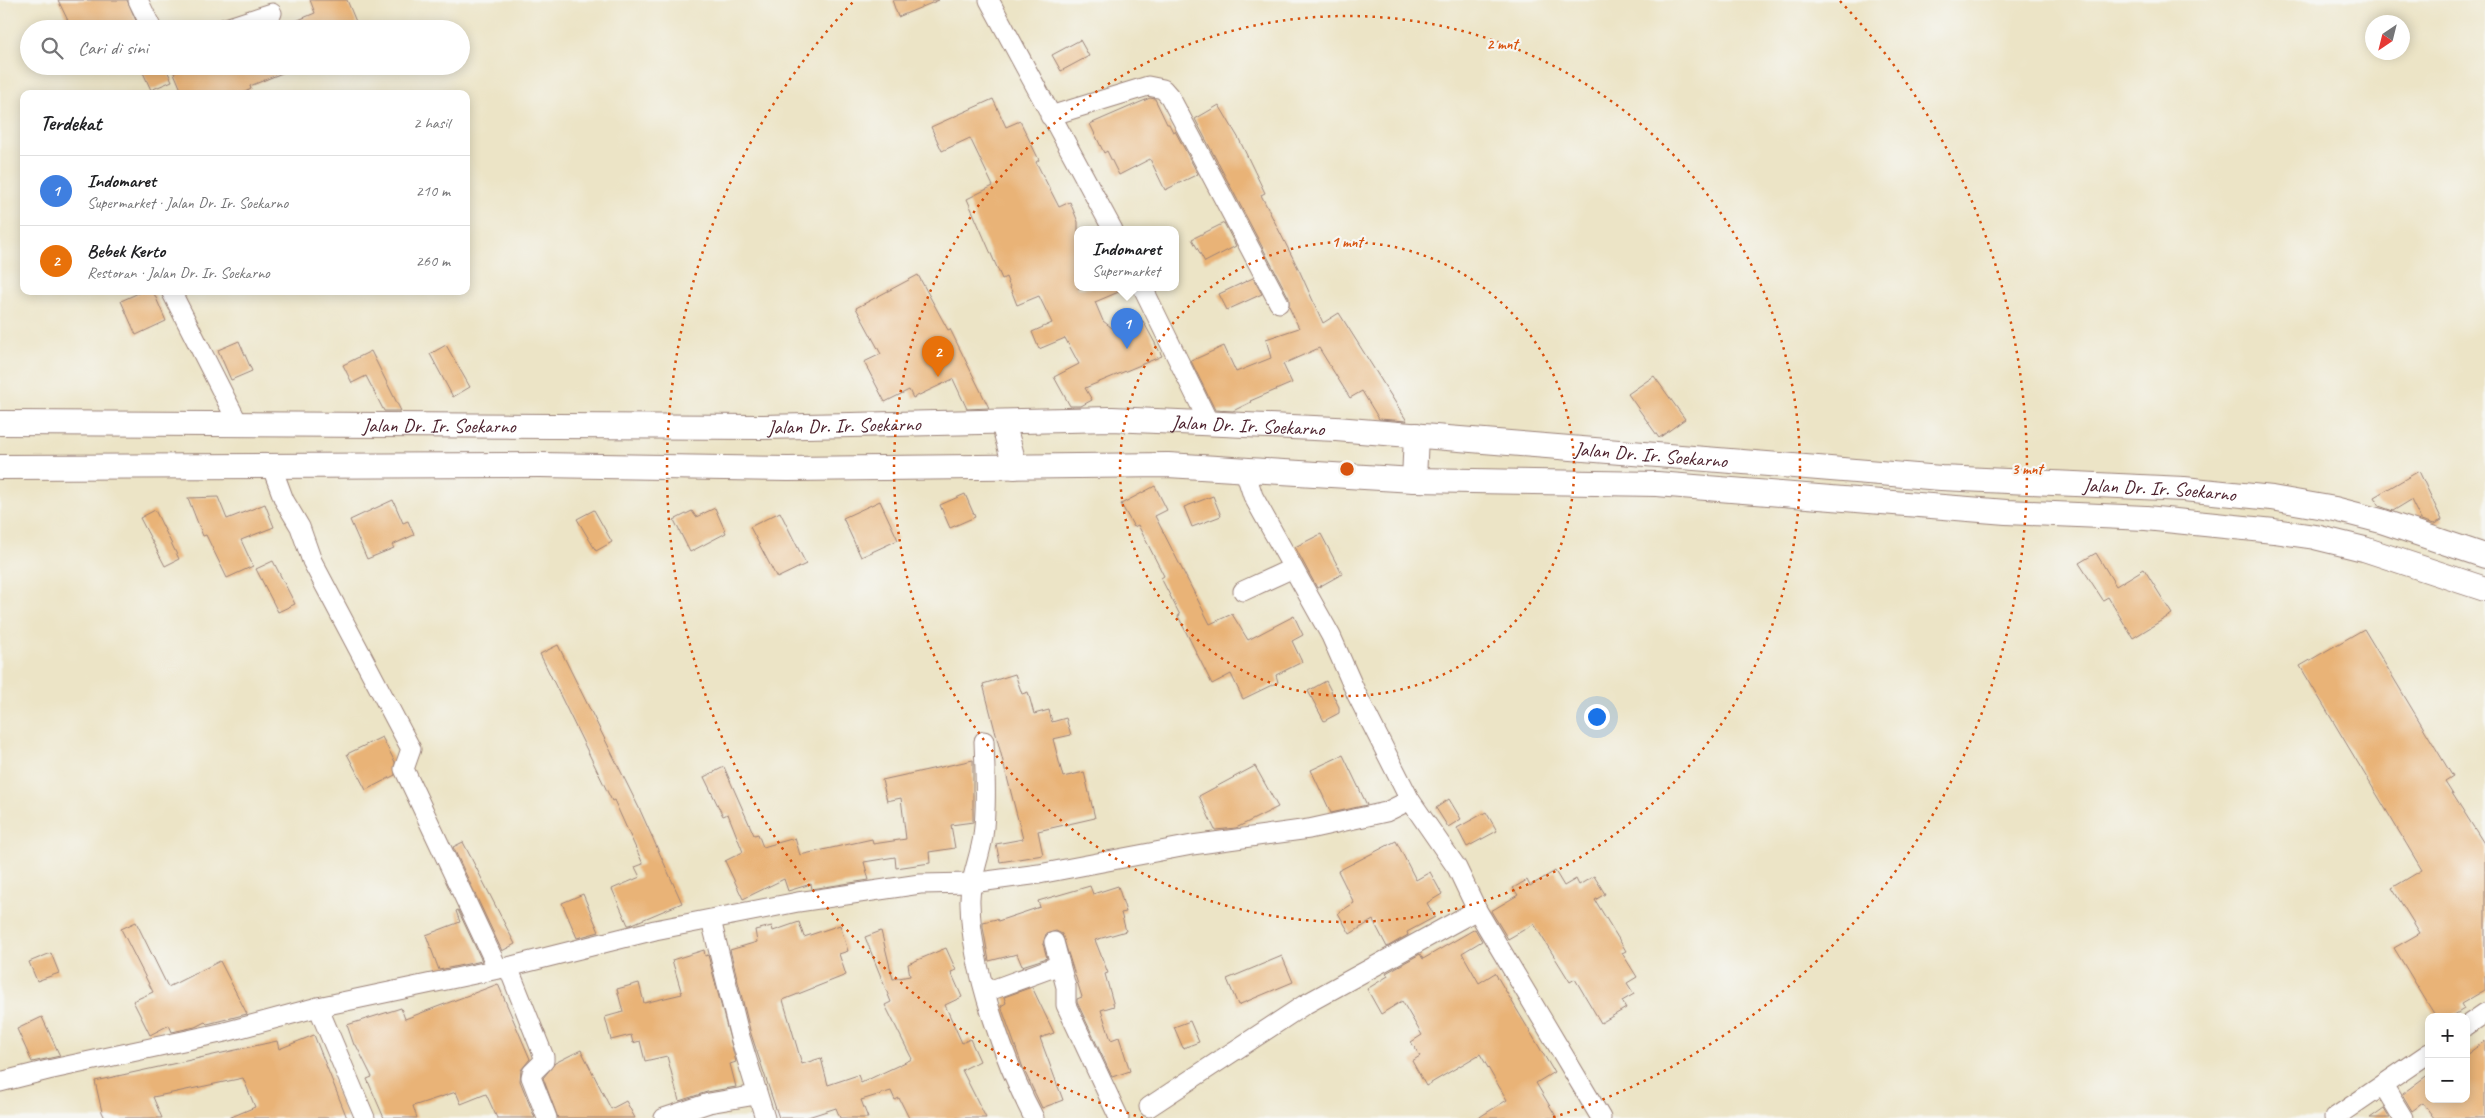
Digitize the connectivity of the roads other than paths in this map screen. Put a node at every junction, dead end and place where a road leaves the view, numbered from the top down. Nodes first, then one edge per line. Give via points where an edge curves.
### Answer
1 (138, 0) edge
2 (989, 0) edge
3 (272, 13) dead end
4 (148, 20) edge
5 (251, 20) edge
6 (1050, 116) junction
7 (1112, 226) edge
8 (1144, 291) edge
9 (174, 295) edge
10 (1279, 303) dead end
11 (236, 418) junction
12 (1003, 422) junction
13 (0, 423) edge
14 (1210, 425) junction
15 (1416, 435) junction
16 (271, 466) junction
17 (0, 467) edge
18 (1015, 467) junction
19 (1244, 468) junction
20 (1414, 480) junction
21 (2485, 556) edge
22 (1293, 568) junction
23 (2485, 589) edge
24 (1243, 591) dead end
25 (984, 741) dead end
26 (1410, 800) junction
27 (972, 883) junction
28 (1477, 910) junction
29 (711, 920) junction
30 (1054, 942) dead end
31 (1060, 965) junction
32 (503, 968) junction
33 (986, 992) junction
34 (318, 1007) junction
35 (2485, 1013) edge
36 (2470, 1023) edge
37 (2425, 1056) edge
38 (0, 1082) edge
39 (2383, 1085) junction
40 (756, 1095) junction
41 (1153, 1113) edge
42 (365, 1118) edge
43 (547, 1118) edge
44 (664, 1118) edge
45 (765, 1118) edge
46 (1034, 1118) edge
47 (1119, 1118) edge
48 (1128, 1118) edge
49 (1601, 1118) edge
50 (2334, 1118) edge
51 (2403, 1118) edge

1 - 4 street
2 - 6 street
3 - 5 street
6 - 7 street
6 - 10 street via 1148,86 1164,89
8 - 14 street
9 - 11 street
11 - 12 main road, Jalan Dr. Ir. Soekarno via 763,427
11 - 13 main road, Jalan Dr. Ir. Soekarno
12 - 14 main road, Jalan Dr. Ir. Soekarno via 1112,419
12 - 18 main road
14 - 15 main road, Jalan Dr. Ir. Soekarno
15 - 20 main road
15 - 21 main road, Jalan Dr. Ir. Soekarno via 1941,478 2184,489 2272,498 2372,518
16 - 17 main road, Jalan Dr. Ir. Soekarno
16 - 18 main road, Jalan Dr. Ir. Soekarno
16 - 32 street via 312,561 411,749 404,769
18 - 19 main road, Jalan Dr. Ir. Soekarno via 1168,465
19 - 20 main road, Jalan Dr. Ir. Soekarno
19 - 22 street via 1253,496
20 - 23 main road, Jalan Dr. Ir. Soekarno via 1658,484 2006,512 2205,524 2323,539 2364,549
22 - 24 street
22 - 26 street via 1331,636
25 - 27 street via 986,806
26 - 27 street via 1386,812 1309,829 1192,845 1039,874
26 - 28 street via 1457,868
27 - 29 street via 920,884 798,902
27 - 33 street via 970,902 974,941
28 - 41 street via 1304,1005
28 - 49 street
29 - 32 street via 655,930
29 - 40 street
30 - 31 street
31 - 33 street
31 - 47 street via 1066,987 1066,1005
32 - 34 street
32 - 43 street via 544,1057 531,1077
33 - 46 street via 988,1006 1021,1095
34 - 38 street via 225,1032
34 - 42 street
35 - 36 street
37 - 39 street
39 - 50 street
39 - 51 street
40 - 44 street via 694,1107
40 - 45 street
41 - 48 street

